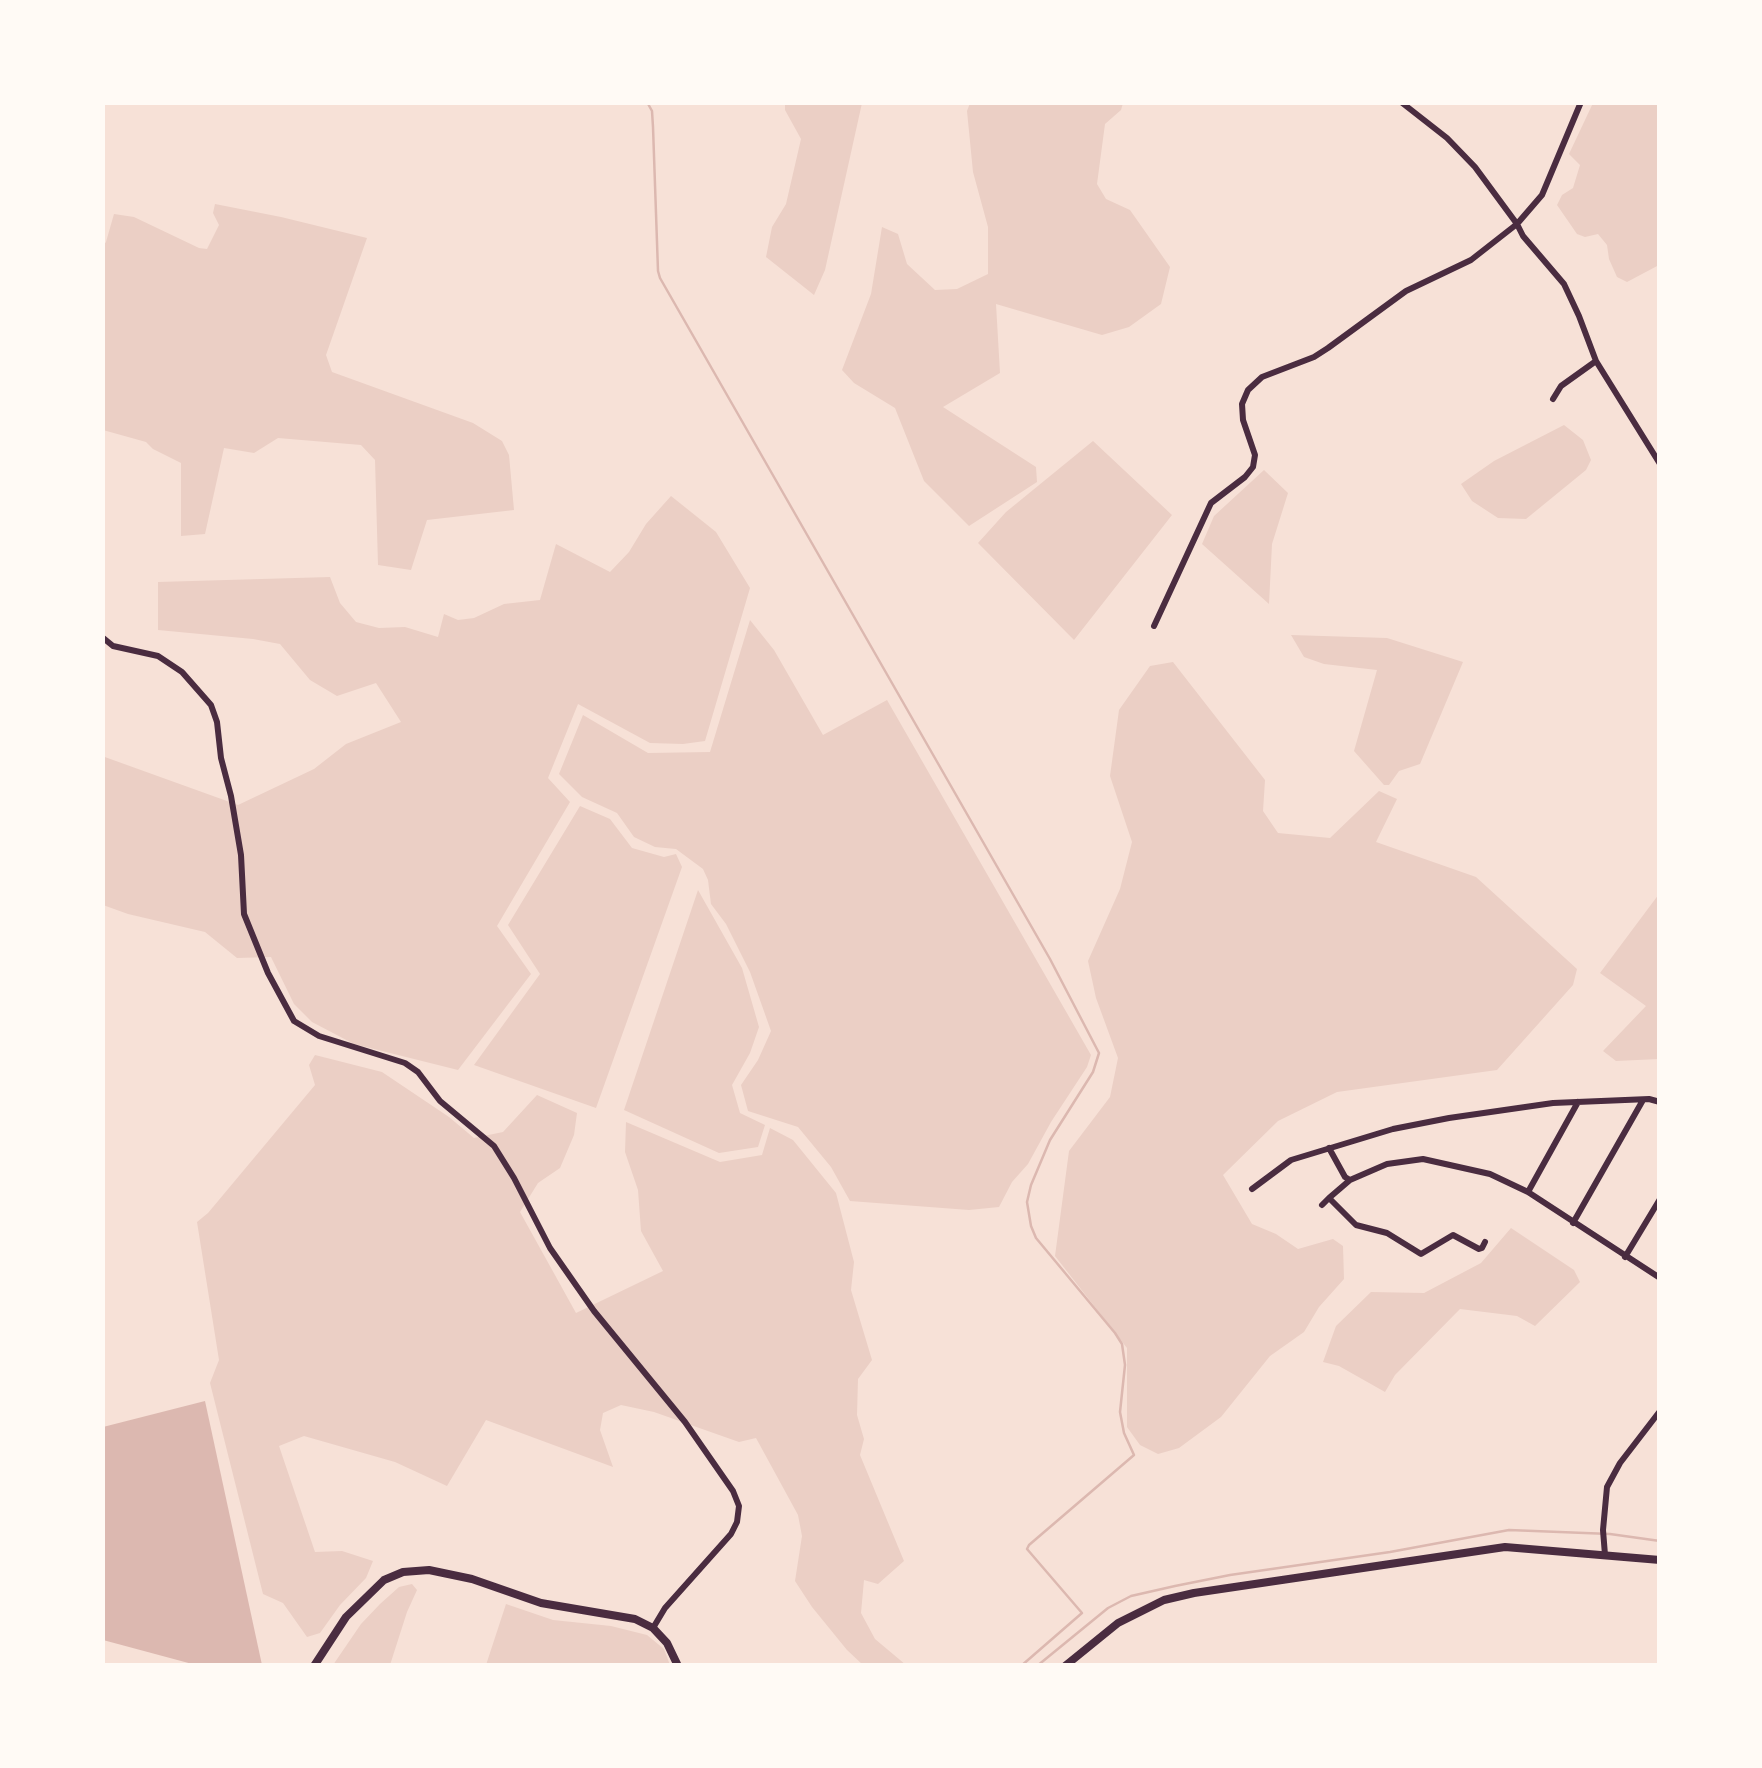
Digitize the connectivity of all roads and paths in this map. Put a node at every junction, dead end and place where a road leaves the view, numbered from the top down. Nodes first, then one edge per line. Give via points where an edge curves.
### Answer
1 (1400, 102) edge
2 (1581, 102) edge
3 (1517, 224) junction
4 (1596, 361) junction
5 (1553, 399) dead end
6 (1660, 464) edge
7 (1154, 626) dead end
8 (102, 638) edge
9 (1643, 1099) junction
10 (1579, 1101) junction
11 (1660, 1102) edge
12 (1329, 1148) junction
13 (1350, 1180) junction
14 (1252, 1189) dead end
15 (1528, 1192) junction
16 (1329, 1198) junction
17 (1659, 1201) edge
18 (1322, 1205) dead end
19 (1573, 1223) junction
20 (1485, 1242) dead end
21 (1625, 1258) junction
22 (1660, 1278) edge
23 (1660, 1411) edge
24 (1604, 1555) junction
25 (1660, 1560) edge
26 (653, 1628) junction
27 (314, 1666) edge
28 (678, 1666) edge
29 (1065, 1666) edge

1 - 3 street via 1447,138
2 - 3 street via 1542,195
3 - 4 street via 1564,284
3 - 7 street via 1314,357 1262,377 1248,390 1243,420 1253,466 1211,503
4 - 5 street
4 - 6 street
8 - 26 street via 158,656 211,705 241,855 244,914 294,1021 319,1036 405,1063 494,1146 583,1296 733,1491 739,1506 730,1534
9 - 10 street
9 - 11 street
9 - 19 street
10 - 12 street via 1449,1118
10 - 15 street
12 - 13 street
12 - 14 street via 1292,1160
13 - 15 street via 1423,1159 1490,1174
13 - 16 street
15 - 19 street
16 - 18 street
16 - 20 street via 1352,1223 1387,1233 1421,1254 1453,1236 1479,1248
17 - 21 street
19 - 21 street
21 - 22 street
23 - 24 street via 1607,1487
24 - 25 street
24 - 29 street via 1505,1547 1174,1597 1118,1623
26 - 27 street via 634,1618 541,1603 472,1578 404,1572 363,1599
26 - 28 street

